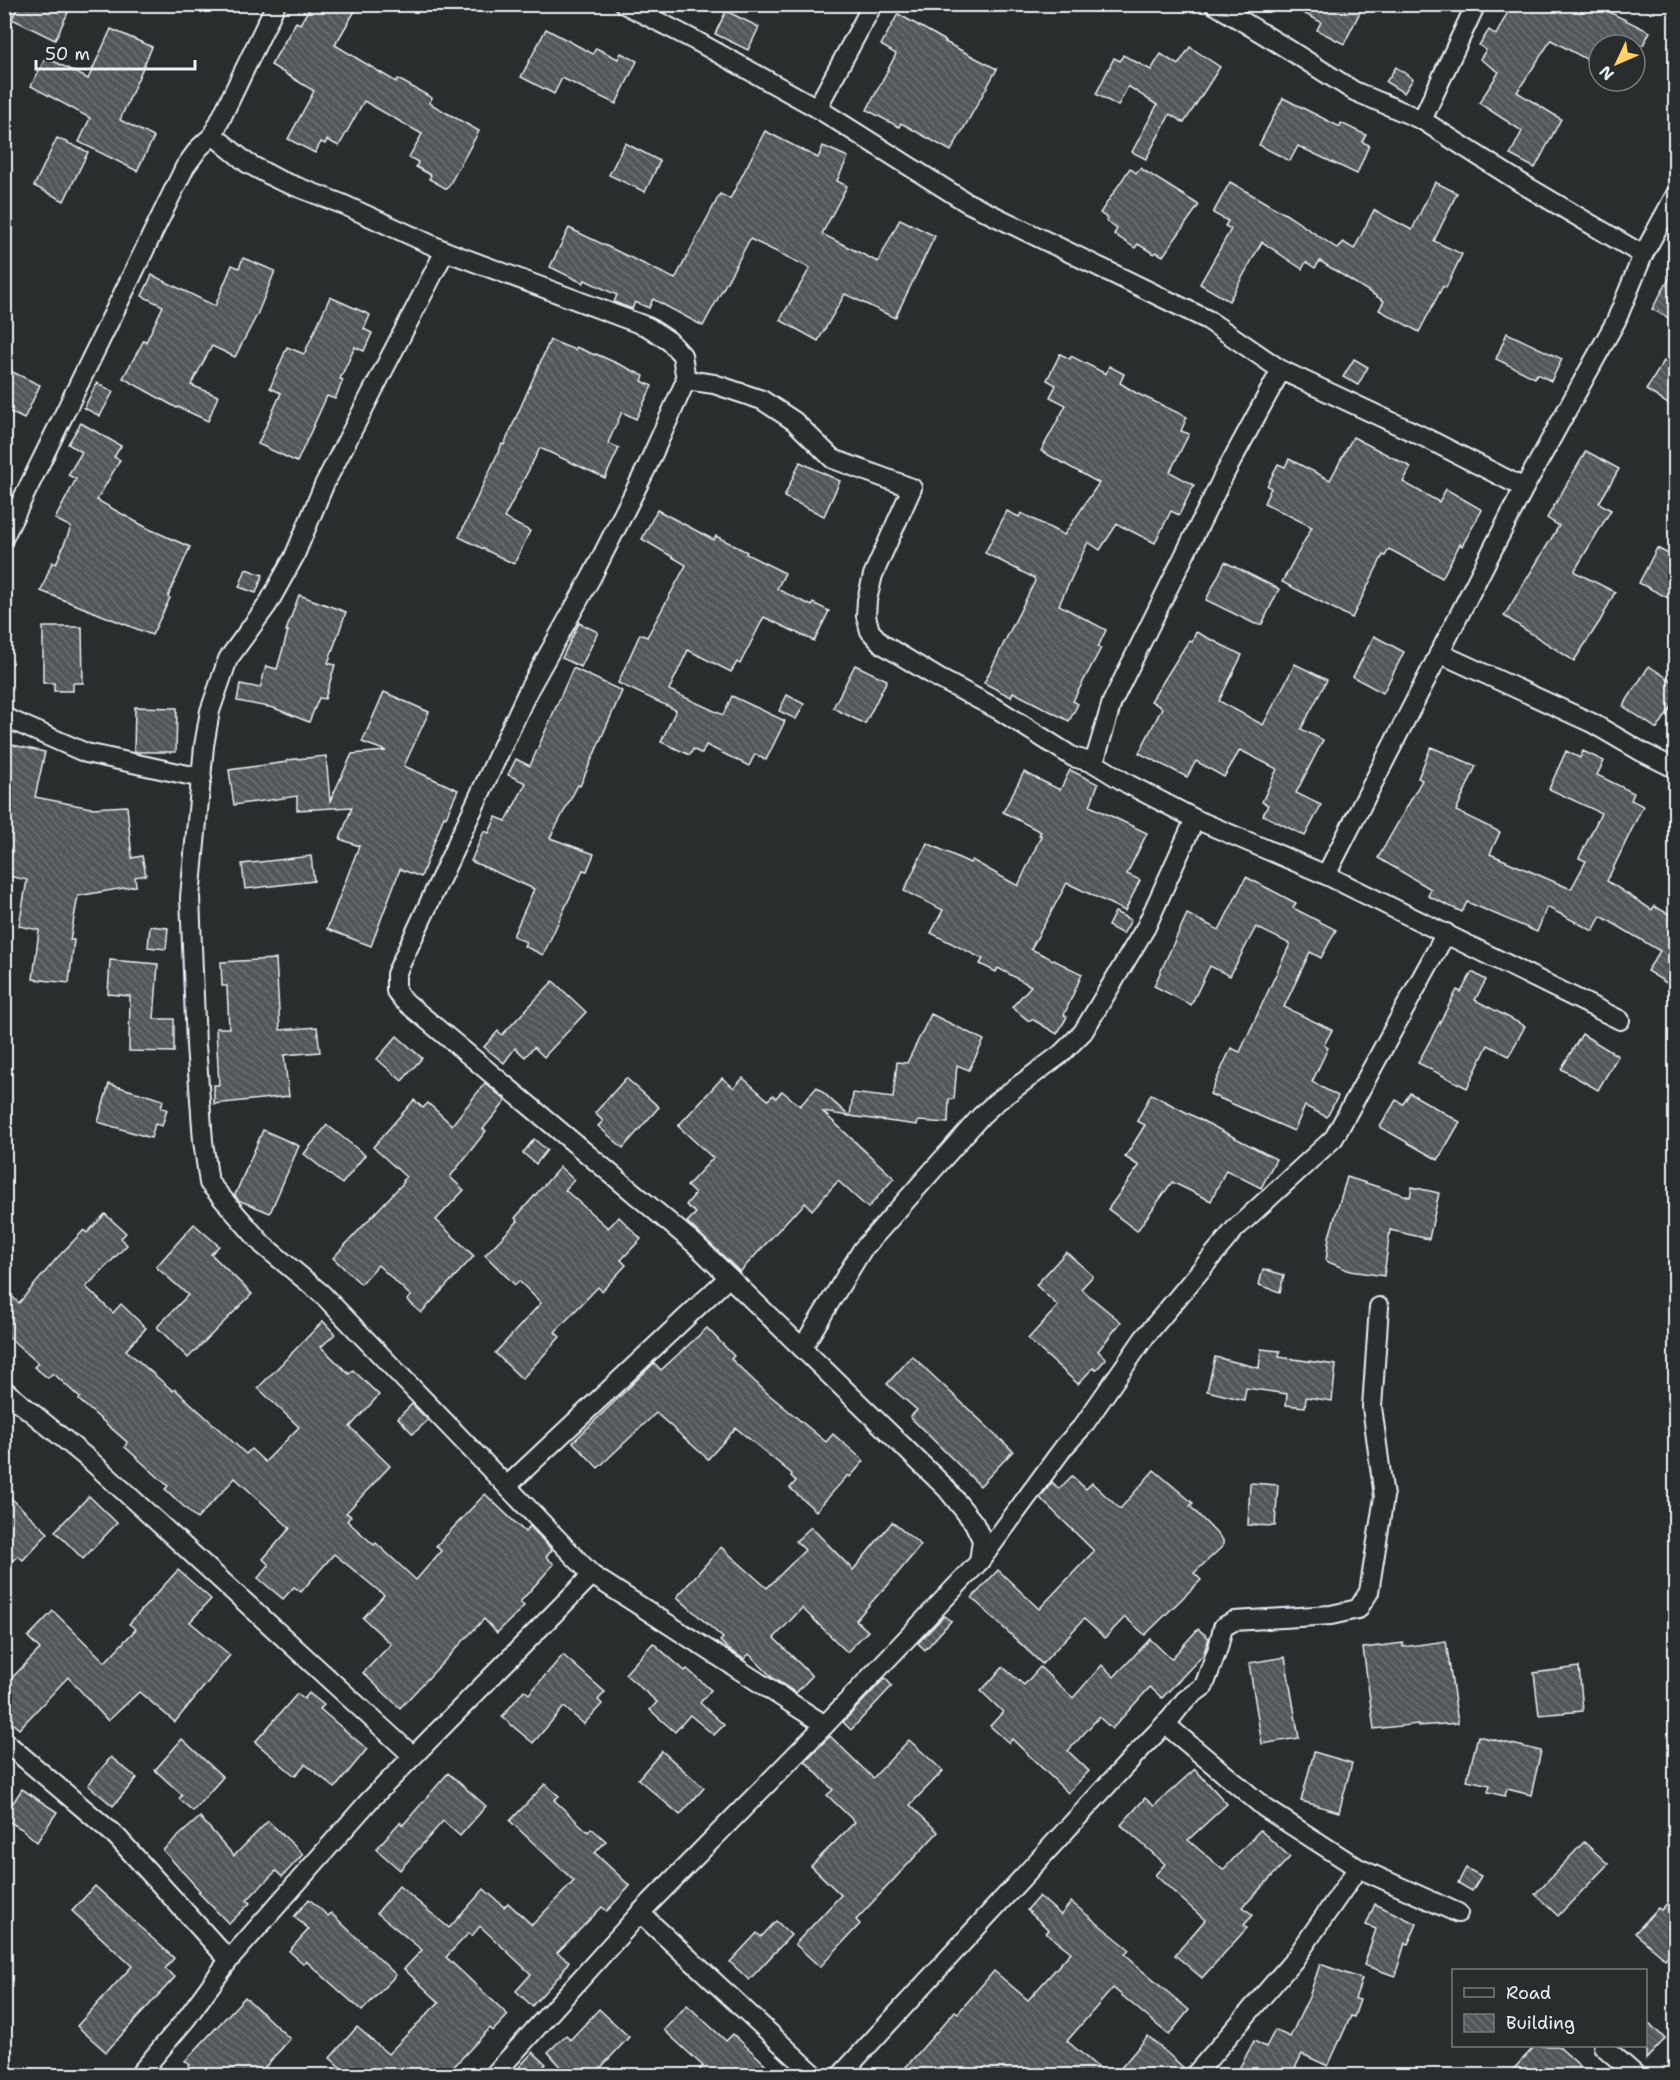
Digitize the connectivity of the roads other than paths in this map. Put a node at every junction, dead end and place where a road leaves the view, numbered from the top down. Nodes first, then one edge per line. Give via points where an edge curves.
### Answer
1 (276, 4) edge
2 (624, 4) edge
3 (873, 4) edge
4 (1214, 4) edge
5 (1476, 4) edge
6 (817, 108) junction
7 (1422, 120) junction
8 (213, 135) junction
9 (1676, 194) edge
10 (445, 251) junction
11 (1643, 255) junction
12 (1281, 370) junction
13 (686, 380) junction
14 (1524, 488) junction
15 (4, 537) edge
16 (1439, 653) junction
17 (4, 717) edge
18 (1094, 763) junction
19 (1676, 769) edge
20 (202, 778) junction
21 (1195, 819) junction
22 (1326, 875) junction
23 (1446, 933) junction
24 (1620, 1020) dead end
25 (729, 1277) junction
26 (1379, 1307) dead end
27 (802, 1348) junction
28 (4, 1390) edge
29 (507, 1485) junction
30 (979, 1562) junction
31 (592, 1575) junction
32 (1165, 1724) junction
33 (825, 1725) junction
34 (4, 1742) edge
35 (413, 1756) junction
36 (1358, 1868) junction
37 (640, 1913) junction
38 (1458, 1913) dead end
39 (229, 1959) junction
40 (1604, 2047) edge
41 (138, 2076) edge
42 (493, 2076) edge
43 (816, 2076) edge
44 (840, 2076) edge
45 (1194, 2076) edge
46 (1638, 2076) edge

1 - 8 street
2 - 6 street
3 - 6 street
4 - 7 street via 1354,91
5 - 7 street
6 - 12 street via 966,202 1208,320
7 - 11 street
8 - 10 street via 255,167
8 - 15 street via 185,167
9 - 11 street
10 - 13 street via 648,327 682,355
10 - 20 street via 324,485 294,557 268,604 228,659 210,711
11 - 14 street via 1616,321
12 - 14 street
12 - 18 street via 1225,473 1112,702
13 - 18 street via 714,384 762,400 794,421 833,459 912,488 873,574 866,608 870,631 882,644 938,678 999,710 1073,757
13 - 25 street via 592,576 529,689 396,974 396,990 412,1008 695,1244
14 - 16 street
16 - 19 street via 1592,723
16 - 22 street
17 - 20 street via 86,753
18 - 21 street
20 - 29 street via 190,897 196,1045 209,1183 263,1245 322,1294
21 - 22 street
21 - 27 street via 1146,927 1083,1032 981,1116 862,1250
22 - 23 street
23 - 24 street
23 - 30 street via 1334,1138 1235,1229 1144,1338 1083,1426
25 - 27 street
25 - 29 street
26 - 32 street via 1372,1407 1384,1497 1369,1592 1358,1609 1331,1615 1234,1621 1223,1627 1204,1686 1185,1700
27 - 30 street via 946,1488 974,1523 982,1540
28 - 35 street via 92,1462
29 - 31 street
30 - 33 street
31 - 33 street
31 - 35 street
32 - 36 street via 1264,1808
32 - 44 street
33 - 37 street
34 - 39 street via 117,1837
35 - 39 street
36 - 38 street
36 - 45 street via 1294,1960
37 - 42 street
37 - 43 street
39 - 41 street
40 - 46 street

